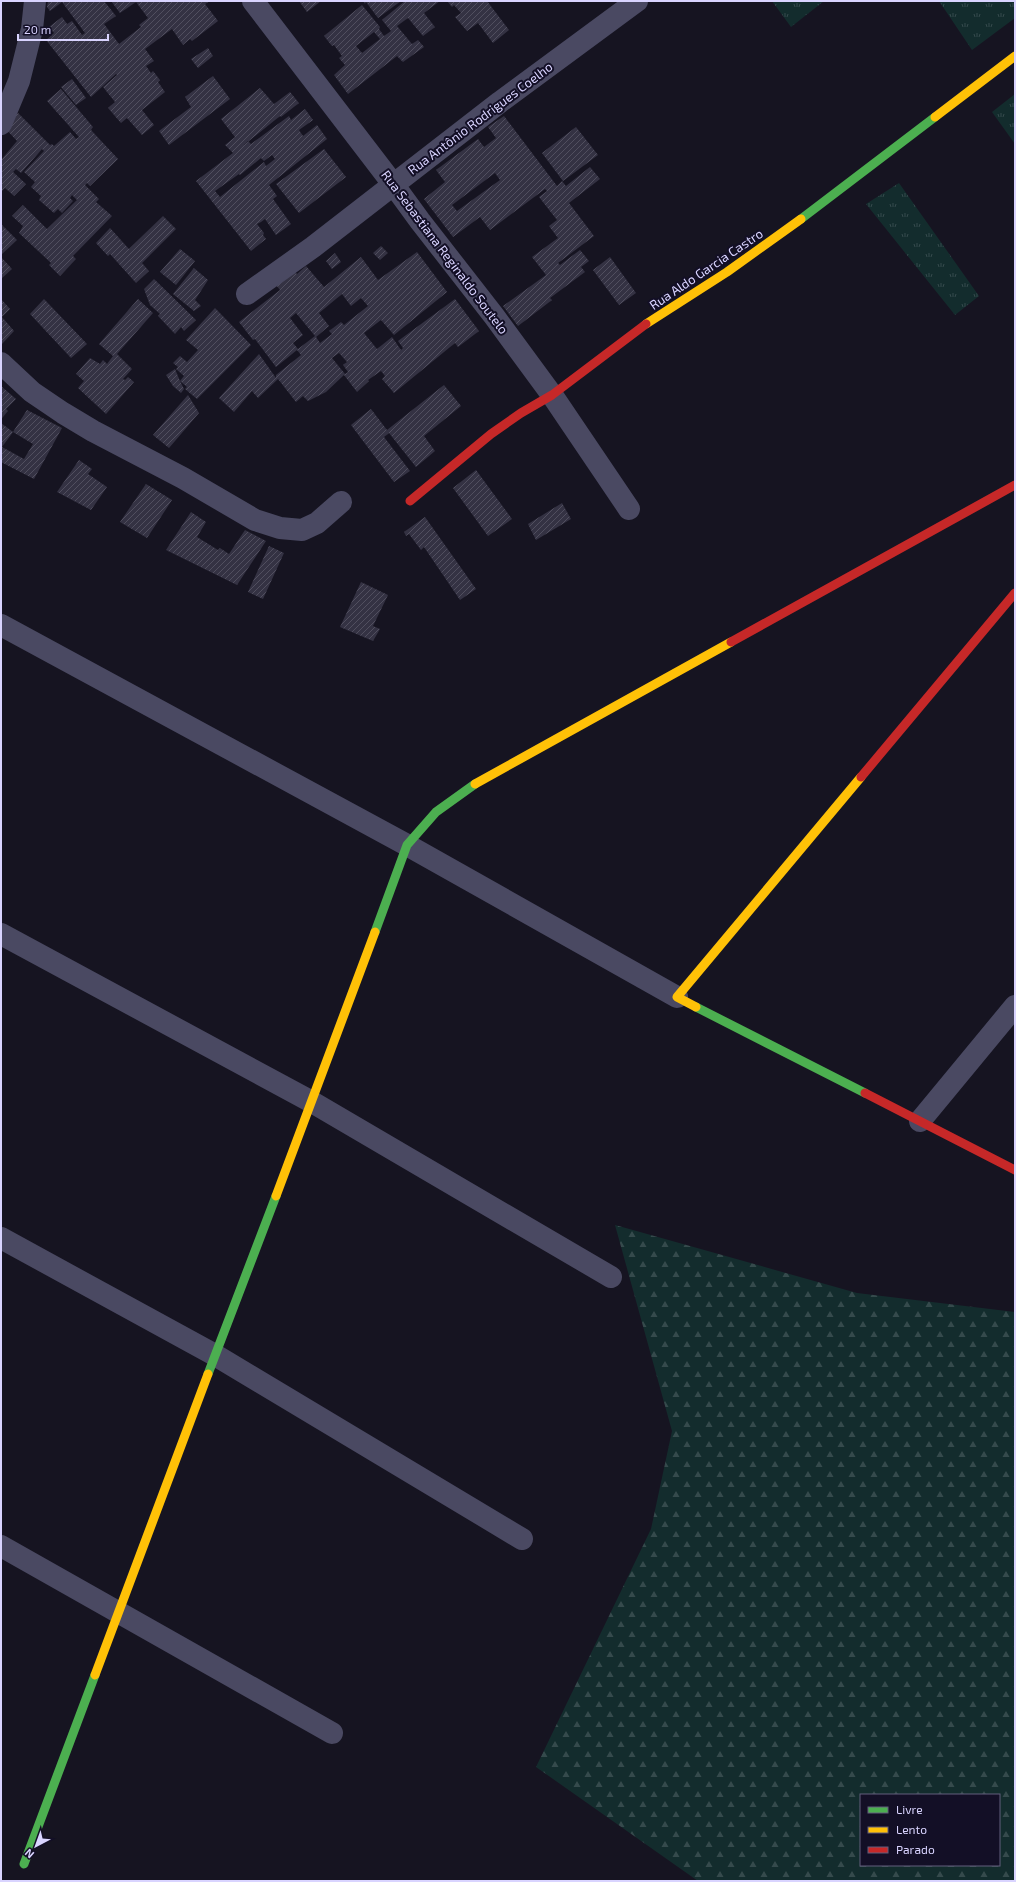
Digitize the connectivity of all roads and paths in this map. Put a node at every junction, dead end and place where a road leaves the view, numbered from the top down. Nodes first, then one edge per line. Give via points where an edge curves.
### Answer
1 (35, 1) edge
2 (253, 1) edge
3 (637, 1) edge
4 (1015, 56) edge
5 (1, 124) edge
6 (393, 184) junction
7 (247, 294) dead end
8 (1, 363) edge
9 (552, 395) junction
10 (1015, 485) edge
11 (410, 501) dead end
12 (341, 502) dead end
13 (629, 509) dead end
14 (1015, 593) edge
15 (1, 625) edge
16 (407, 845) junction
17 (1, 934) edge
18 (677, 997) junction
19 (1015, 1006) edge
20 (312, 1102) junction
21 (920, 1121) junction
22 (1015, 1170) edge
23 (1, 1238) edge
24 (611, 1276) dead end
25 (215, 1355) junction
26 (522, 1539) dead end
27 (1, 1546) edge
28 (119, 1611) junction
29 (332, 1733) dead end
30 (24, 1864) dead end

1 - 5 street via 32,29 19,81
2 - 6 street, Rua Sebastiana Reginaldo Soutelo
3 - 6 street, Rua Antônio Rodrigues Coelho
4 - 9 street, Rua Aldo Garcia Castro via 793,225 727,272 649,322
6 - 7 street, Rua Antônio Rodrigues Coelho via 313,247
6 - 9 street, Rua Sebastiana Reginaldo Soutelo
8 - 12 street via 32,392 63,413 256,520 280,528 302,530 317,523
9 - 11 street, Rua Aldo Garcia Castro via 491,434
9 - 13 street, Rua Sebastiana Reginaldo Soutelo
10 - 16 street via 471,786 436,812
14 - 18 street
15 - 16 street
16 - 18 street
16 - 20 street
17 - 20 street
18 - 21 street
19 - 21 street
20 - 24 street
20 - 25 street
21 - 22 street
23 - 25 street
25 - 26 street
25 - 28 street
27 - 28 street
28 - 29 street
28 - 30 street

